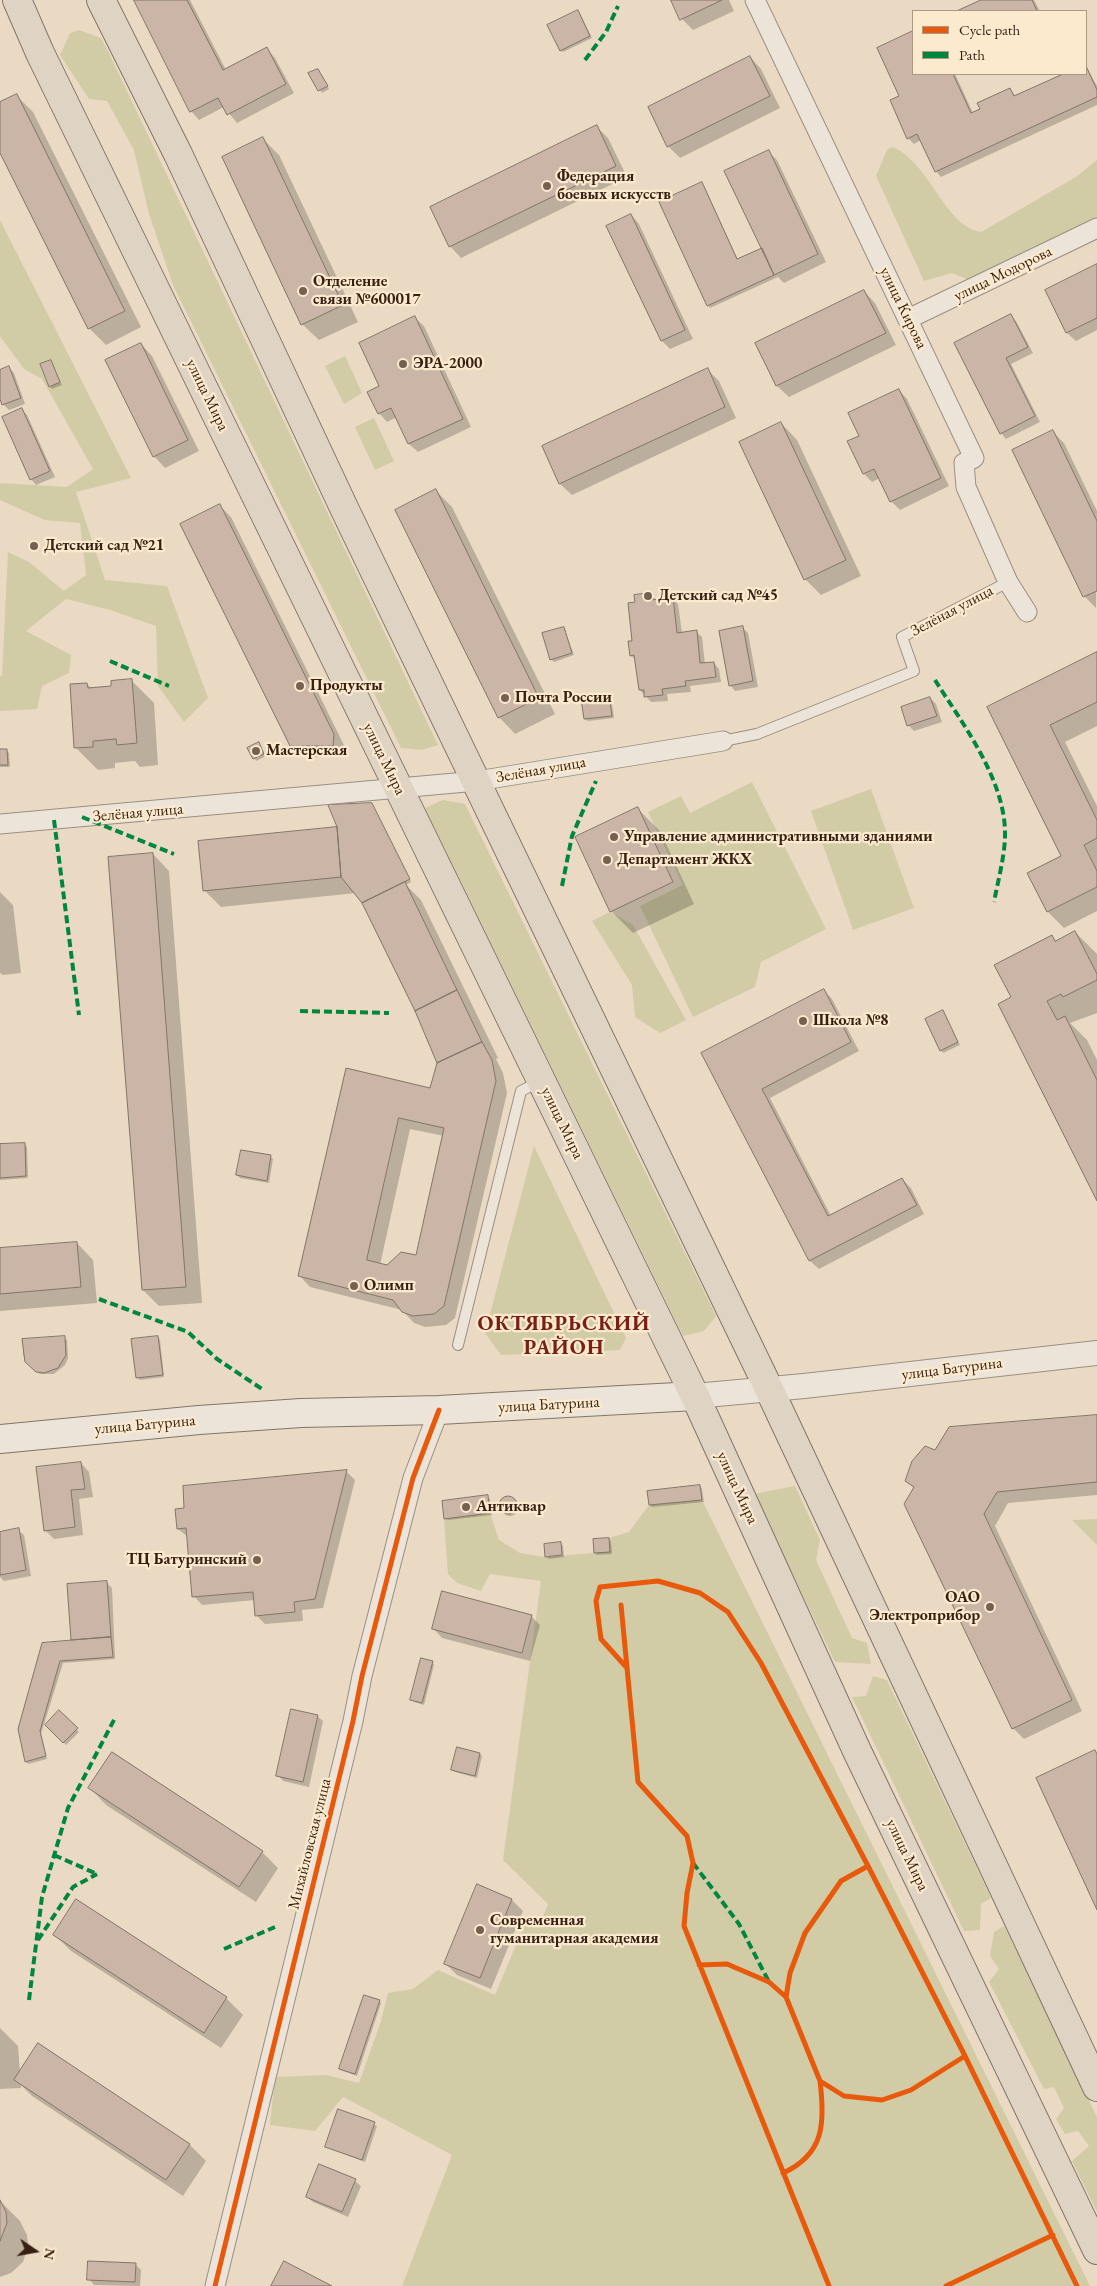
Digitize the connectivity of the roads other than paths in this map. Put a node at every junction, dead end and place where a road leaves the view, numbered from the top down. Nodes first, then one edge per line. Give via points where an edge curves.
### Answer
1 (17, 0) edge
2 (101, 0) edge
3 (756, 0) edge
4 (1097, 228) edge
5 (908, 319) junction
6 (1008, 582) junction
7 (1027, 612) dead end
8 (723, 741) joint
9 (477, 781) junction
10 (398, 787) junction
11 (0, 824) edge
12 (542, 1081) junction
13 (458, 1345) dead end
14 (1097, 1353) edge
15 (769, 1390) junction
16 (695, 1396) junction
17 (438, 1410) junction
18 (0, 1439) edge
19 (1097, 2087) edge
20 (1097, 2250) edge
21 (215, 2286) edge

1 - 10 main road, улица Мира
2 - 9 main road via 178,154
3 - 5 street, улица Кирова
4 - 5 street, улица Модорова
5 - 6 street, улица Кирова via 974,458 964,463 966,487
6 - 7 street, улица Кирова
6 - 8 lane, Зелёная улица via 902,637 914,671 757,734
8 - 9 street, Зелёная улица
9 - 10 street, Зелёная улица
9 - 15 main road
10 - 11 street, Зелёная улица
10 - 12 main road, улица Мира
12 - 13 lane via 521,1091
12 - 16 main road, улица Мира
14 - 15 street, улица Батурина
15 - 16 street, улица Батурина
15 - 19 main road
16 - 17 main road, улица Батурина
16 - 20 main road, улица Мира via 857,1751
17 - 18 main road, улица Батурина via 301,1413
17 - 21 street, Михайловская улица via 412,1478

